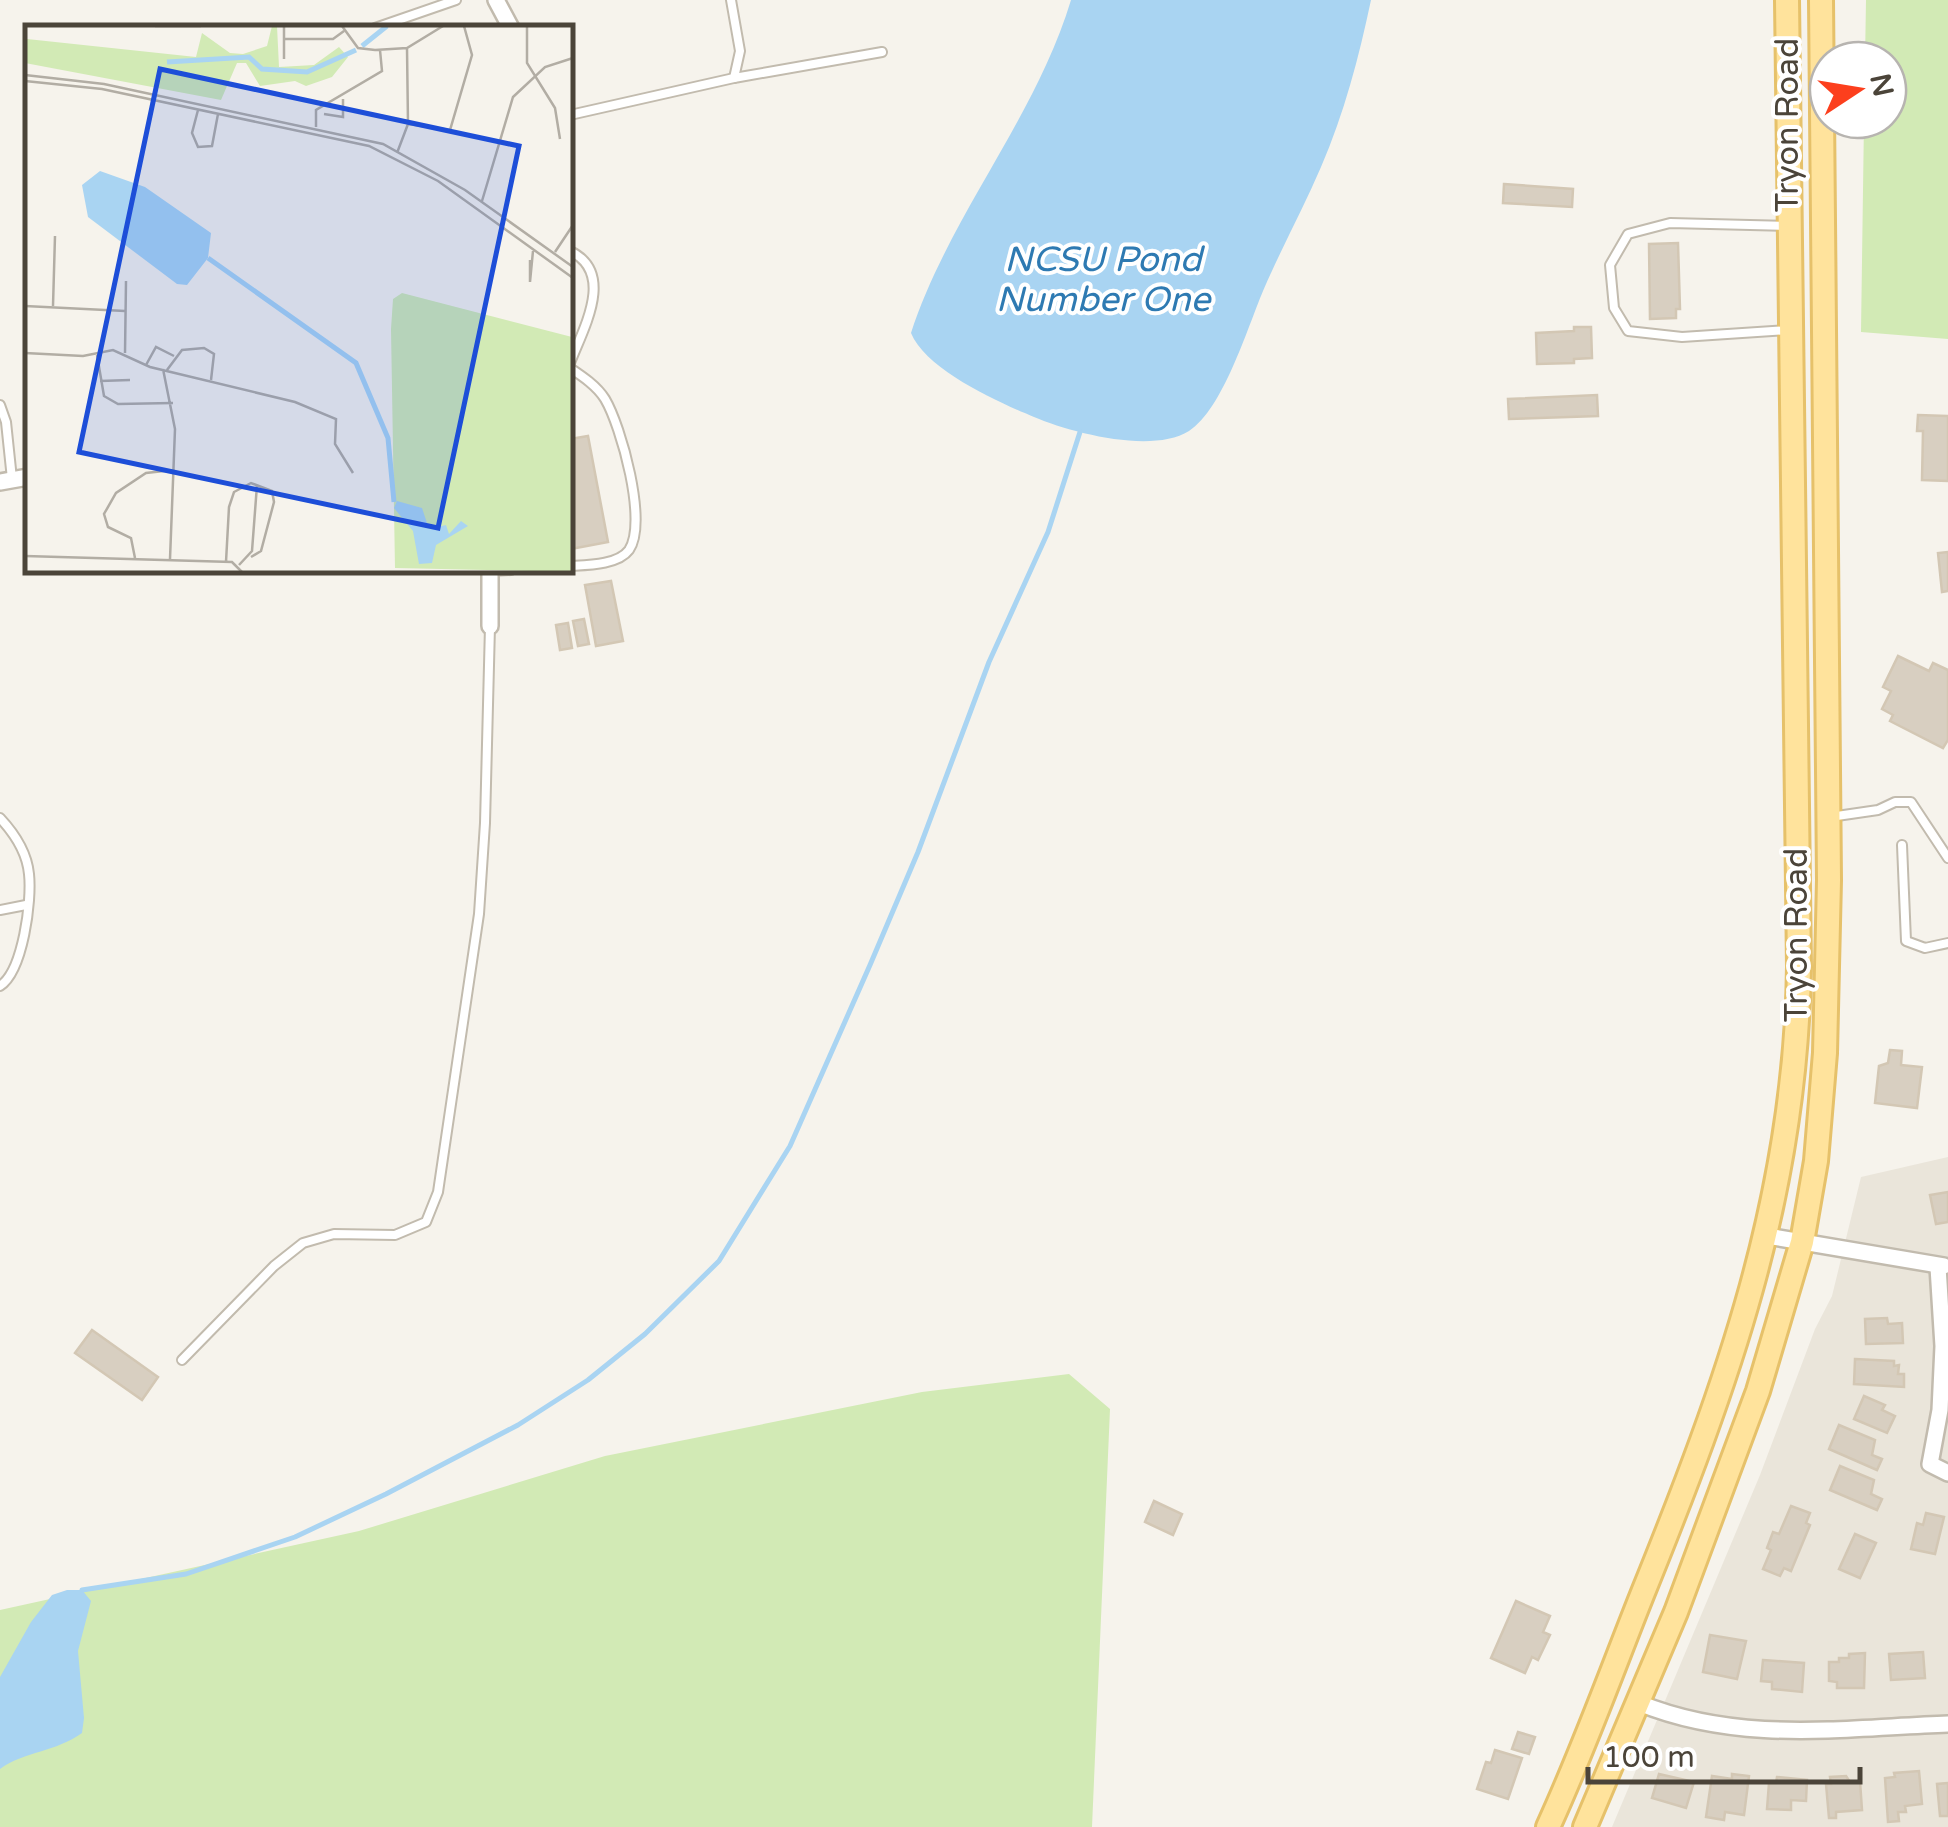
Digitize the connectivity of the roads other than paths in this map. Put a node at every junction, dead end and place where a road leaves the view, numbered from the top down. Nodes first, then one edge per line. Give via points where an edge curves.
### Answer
1 (456, 0) edge
2 (496, 0) edge
3 (731, 0) edge
4 (1787, 0) edge
5 (1821, 0) edge
6 (385, 25) edge
7 (509, 25) edge
8 (882, 52) dead end
9 (734, 78) junction
10 (572, 115) edge
11 (1788, 226) junction
12 (572, 253) edge
13 (1789, 330) junction
14 (572, 359) edge
15 (572, 367) edge
16 (0, 404) edge
17 (13, 480) edge
18 (572, 566) edge
19 (490, 572) edge
20 (490, 626) joint
21 (0, 818) edge
22 (1828, 818) junction
23 (1902, 845) dead end
24 (1948, 858) edge
25 (26, 905) junction
26 (0, 910) edge
27 (1948, 943) edge
28 (0, 986) edge
29 (1767, 1236) junction
30 (1802, 1242) junction
31 (1943, 1266) edge
32 (182, 1360) dead end
33 (1948, 1473) edge
34 (1638, 1703) junction
35 (1948, 1724) edge
36 (1548, 1827) edge
37 (1585, 1827) edge

1 - 6 lane
2 - 7 street
3 - 9 lane via 740,51
4 - 11 main road, Tryon Road
5 - 22 main road, Tryon Road
8 - 9 lane
9 - 10 lane
11 - 13 main road, Tryon Road
11 - 13 lane via 1670,222 1628,234 1610,265 1614,308 1628,330 1682,337
12 - 14 lane via 591,269 595,293
13 - 29 main road, Tryon Road via 1798,1012 1792,1098
15 - 18 lane via 604,396 627,457 634,501 626,553
16 - 17 lane
19 - 20 street
20 - 32 lane via 479,914 438,1192 426,1222 395,1235 334,1234 303,1243
21 - 25 lane via 21,846 29,874
22 - 24 lane via 1911,802
22 - 30 main road, Tryon Road via 1825,1054
23 - 27 lane via 1906,941 1925,948
25 - 26 lane
25 - 28 lane via 22,954
29 - 30 street
29 - 36 main road, Tryon Road via 1692,1470
30 - 31 street
30 - 34 main road, Tryon Road via 1758,1391
31 - 33 street via 1940,1410 1930,1464
34 - 35 street via 1703,1723 1770,1732
34 - 37 main road, Tryon Road

